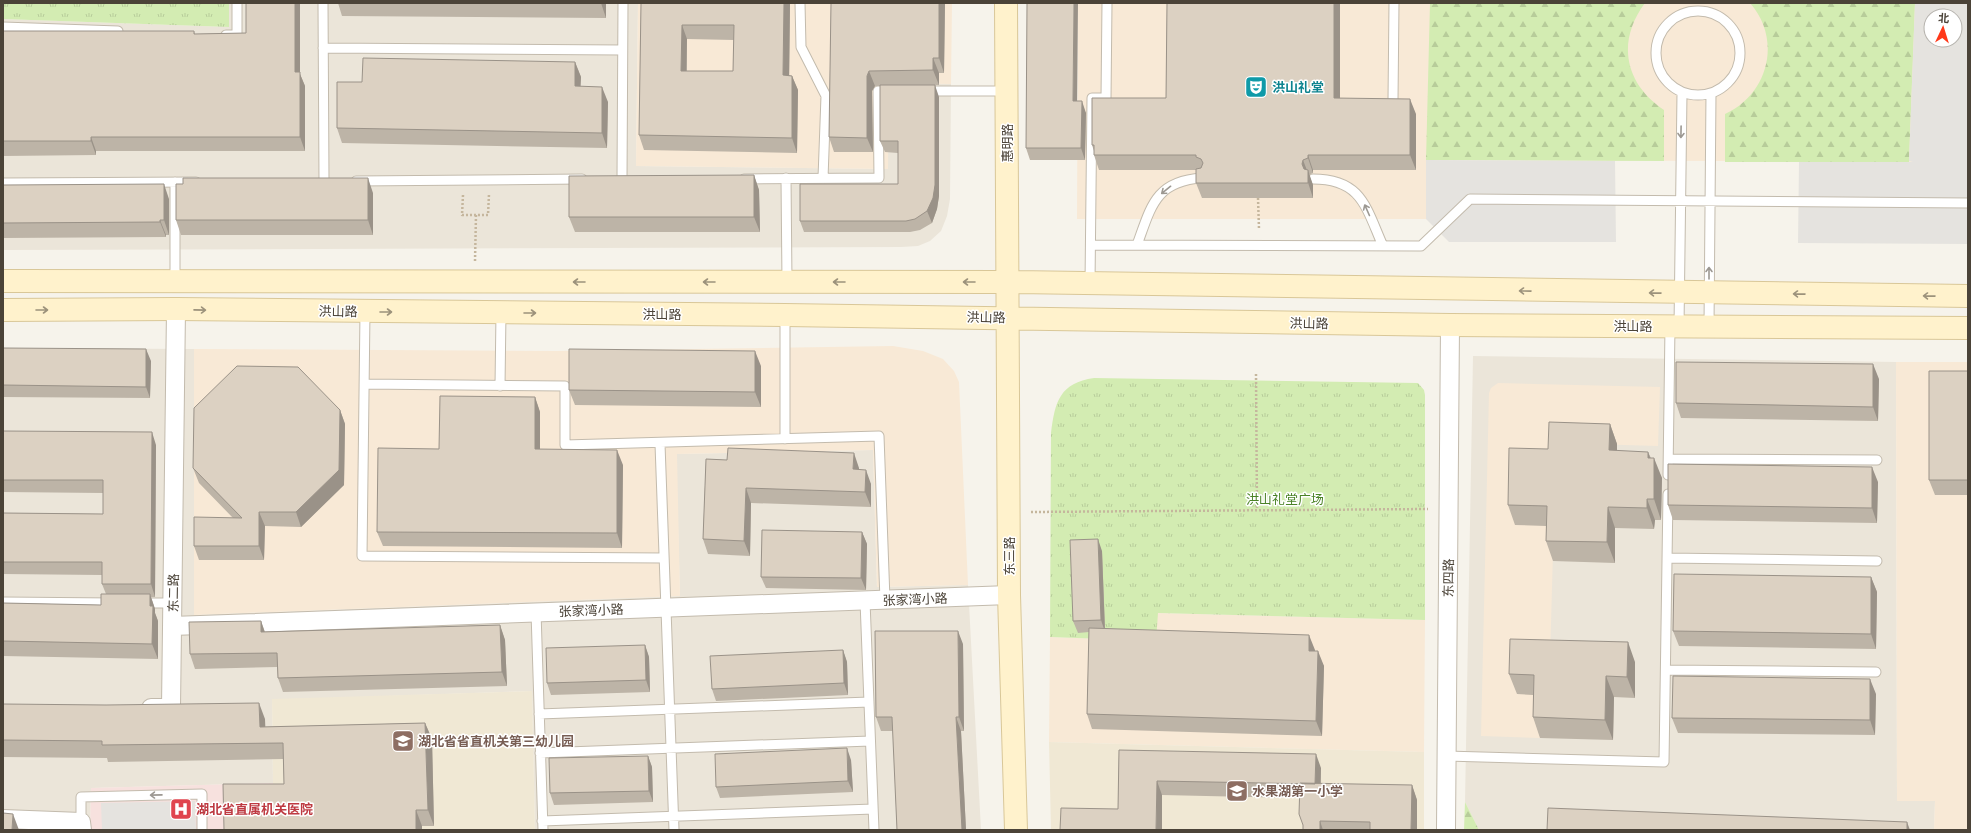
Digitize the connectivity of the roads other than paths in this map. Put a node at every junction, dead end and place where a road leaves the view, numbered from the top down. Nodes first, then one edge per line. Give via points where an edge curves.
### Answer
1 (237, 3) edge
2 (324, 3) edge
3 (623, 3) edge
4 (800, 3) edge
5 (1006, 3) edge
6 (1106, 3) edge
7 (1394, 3) edge
8 (1682, 8) edge
9 (1712, 8) edge
10 (3, 27) edge
11 (128, 32) edge
12 (214, 34) edge
13 (323, 48) junction
14 (622, 50) junction
15 (901, 91) edge
16 (916, 91) edge
17 (1006, 91) junction
18 (1682, 93) junction
19 (1711, 93) junction
20 (1393, 100) edge
21 (786, 178) junction
22 (823, 178) junction
23 (1202, 178) edge
24 (590, 179) edge
25 (622, 179) edge
26 (731, 179) edge
27 (1313, 179) dead end
28 (324, 181) edge
29 (347, 181) edge
30 (175, 182) junction
31 (207, 182) edge
32 (3, 183) edge
33 (1680, 201) junction
34 (1710, 201) junction
35 (1968, 202) edge
36 (1137, 245) junction
37 (1091, 246) junction
38 (1383, 246) junction
39 (3, 281) edge
40 (175, 281) junction
41 (787, 282) junction
42 (1008, 282) junction
43 (1090, 284) junction
44 (1680, 293) junction
45 (1709, 293) junction
46 (1968, 296) edge
47 (3, 310) edge
48 (176, 310) junction
49 (365, 312) junction
50 (501, 313) junction
51 (785, 315) junction
52 (1008, 318) junction
53 (1450, 325) junction
54 (1675, 326) junction
55 (1708, 326) junction
56 (1968, 328) edge
57 (364, 384) junction
58 (500, 386) junction
59 (785, 439) junction
60 (660, 444) junction
61 (1669, 458) junction
62 (1877, 460) dead end
63 (664, 558) junction
64 (1667, 558) junction
65 (1877, 562) dead end
66 (1009, 595) junction
67 (865, 600) junction
68 (885, 600) junction
69 (3, 602) edge
70 (173, 604) junction
71 (666, 608) junction
72 (536, 612) junction
73 (172, 626) junction
74 (1666, 670) junction
75 (1876, 672) dead end
76 (869, 702) junction
77 (133, 707) edge
78 (670, 709) junction
79 (539, 714) junction
80 (870, 741) junction
81 (671, 748) junction
82 (540, 753) junction
83 (1446, 756) junction
84 (873, 809) junction
85 (674, 817) junction
86 (3, 819) edge
87 (81, 826) edge
88 (542, 826) edge
89 (202, 830) edge
90 (674, 830) edge
91 (874, 830) edge
92 (1016, 830) edge
93 (1446, 830) edge

1 - 12 lane via 237,35
2 - 13 lane
3 - 14 lane
4 - 22 lane via 800,47 826,96
5 - 17 main road, 惠明路
6 - 37 lane via 1106,98 1092,98
7 - 20 lane
8 - 9 lane
8 - 18 lane via 1664,28 1655,52 1657,65 1663,77
9 - 19 lane via 1732,28 1738,39 1740,53 1738,66 1732,78 1722,88
10 - 11 lane
13 - 14 lane
13 - 28 lane
14 - 25 lane
15 - 22 lane via 878,91 879,178
16 - 17 lane
17 - 42 main road, 惠明路
18 - 19 lane
18 -> 33 lane
19 - 34 lane
21 - 22 lane
21 - 26 lane
21 - 41 lane
23 -> 36 lane via 1180,181 1157,197
24 - 29 lane
38 -> 27 lane via 1359,196 1343,183
30 - 31 lane
30 - 32 lane
30 - 40 lane
33 - 34 lane
33 - 38 lane via 1470,199 1421,246
33 - 44 lane
34 - 35 lane
45 -> 34 lane
36 - 37 lane
36 - 38 lane
37 - 43 lane
39 - 40 main road
41 -> 40 main road
42 -> 41 main road
42 - 43 main road
42 - 52 main road, 东三路
44 -> 43 main road
44 - 45 main road
44 - 54 lane
46 -> 45 main road
45 - 55 lane
47 -> 48 main road, 洪山路
48 -> 49 main road, 洪山路
48 - 70 street, 东二路
49 -> 50 main road, 洪山路
49 - 57 lane
50 -> 51 main road, 洪山路
50 - 58 lane
51 - 52 main road, 洪山路
51 - 59 lane
52 - 53 main road, 洪山路
52 - 66 main road, 东三路
53 - 54 main road, 洪山路
53 - 83 street, 东四路
54 - 55 main road, 洪山路
54 - 61 lane
55 - 56 main road, 洪山路
57 - 58 lane
57 - 63 lane via 362,556
58 - 60 lane via 565,386 565,445
59 - 60 lane
59 - 68 lane via 879,436
60 - 63 lane
61 - 62 lane
61 - 64 lane
63 - 71 lane
64 - 65 lane
64 - 74 lane
66 - 68 street, 张家湾小路
66 - 92 main road, 东三路
67 - 68 street, 张家湾小路
67 - 71 street, 张家湾小路
67 - 76 lane
69 - 70 lane
70 - 73 street, 东二路
71 - 72 street, 张家湾小路
71 - 78 lane
72 - 73 street, 张家湾小路
72 - 79 lane
73 - 77 street, 东二路 via 171,708
74 - 75 lane
74 - 83 lane via 1664,762
76 - 78 lane
76 - 80 lane
78 - 79 lane
78 - 81 lane
79 - 82 lane
80 - 81 lane
80 - 84 lane
81 - 82 lane
81 - 85 lane
82 - 88 lane
83 - 93 street, 东四路
84 - 85 lane
84 - 91 lane
85 - 88 lane
85 - 90 lane
86 - 87 street
89 -> 87 lane via 202,794 81,797

